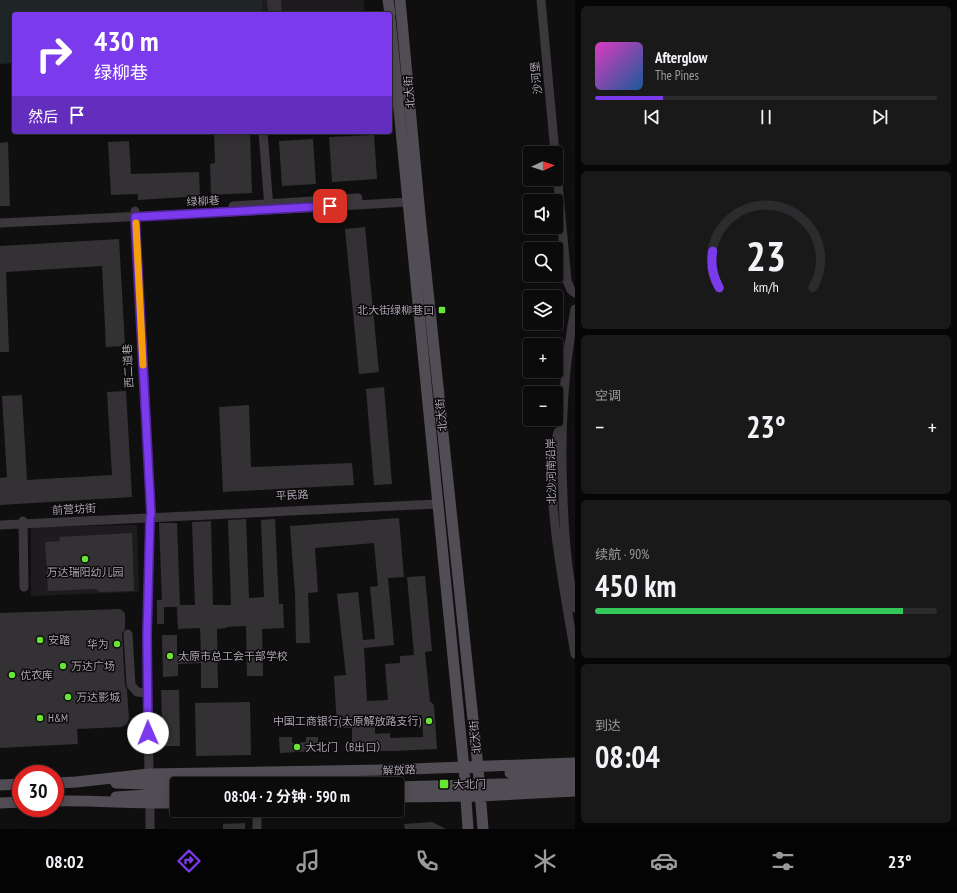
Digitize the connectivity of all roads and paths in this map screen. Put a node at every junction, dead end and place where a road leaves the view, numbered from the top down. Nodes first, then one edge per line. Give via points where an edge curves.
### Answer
1 (388, 0) edge
2 (400, 0) edge
3 (541, 0) edge
4 (390, 12) edge
5 (392, 40) edge
6 (263, 134) edge
7 (554, 146) edge
8 (558, 186) edge
9 (407, 199) junction
10 (269, 207) junction
11 (134, 214) junction
12 (0, 218) edge
13 (0, 223) edge
14 (575, 293) edge
15 (575, 309) edge
16 (563, 413) edge
17 (560, 426) edge
18 (562, 426) edge
19 (437, 502) junction
20 (150, 515) junction
21 (0, 522) edge
22 (23, 522) junction
23 (0, 525) edge
24 (24, 587) dead end
25 (575, 608) edge
26 (128, 634) dead end
27 (575, 654) edge
28 (147, 693) junction
29 (575, 763) edge
30 (478, 767) junction
31 (464, 768) junction
32 (575, 771) edge
33 (575, 782) edge
34 (64, 783) edge
35 (12, 784) edge
36 (0, 785) edge
37 (404, 787) edge
38 (575, 791) edge
39 (148, 792) junction
40 (170, 793) edge
41 (466, 796) junction
42 (480, 796) junction
43 (404, 797) edge
44 (170, 800) edge
45 (64, 801) edge
46 (12, 802) edge
47 (0, 803) edge
48 (257, 817) edge
49 (146, 829) edge
50 (150, 829) edge
51 (257, 829) edge
52 (468, 829) edge
53 (483, 829) edge

1 - 4 main road
2 - 30 main road, 北大街
3 - 7 street, 沙河堡
5 - 9 main road
6 - 10 street
8 - 14 street via 567,281
9 - 10 street, 绿柳巷
9 - 19 main road
10 - 11 street, 绿柳巷
11 - 12 street, 绿柳巷
11 - 13 street, 绿柳巷
11 - 20 street, 西二道巷
15 - 16 street, 北沙河南沿岸 via 564,379
17 - 27 street via 552,469 553,512
18 - 25 street, 北沙河南沿岸 via 564,536
19 - 20 street, 平民路
19 - 31 main road
20 - 22 street, 前营坊街
20 - 28 street, 西二道巷
21 - 22 street, 前营坊街
22 - 23 street, 前营坊街
22 - 24 street
26 - 28 street via 131,685 137,692
28 - 39 street, 西二道巷
29 - 30 main road, 解放路
30 - 31 main road, 解放路
30 - 42 main road, 北大街
31 - 39 main road, 解放路 via 210,774
31 - 41 main road
32 - 39 main road, 解放路
33 - 37 main road, 解放路
34 - 39 main road, 解放路
35 - 36 main road
38 - 42 main road
39 - 40 main road, 解放路
39 - 44 main road, 解放路
39 - 45 main road, 解放路
39 - 49 street
39 - 50 street
41 - 42 main road
41 - 43 main road
41 - 52 main road
42 - 53 main road, 北大街
46 - 47 main road
48 - 51 street

